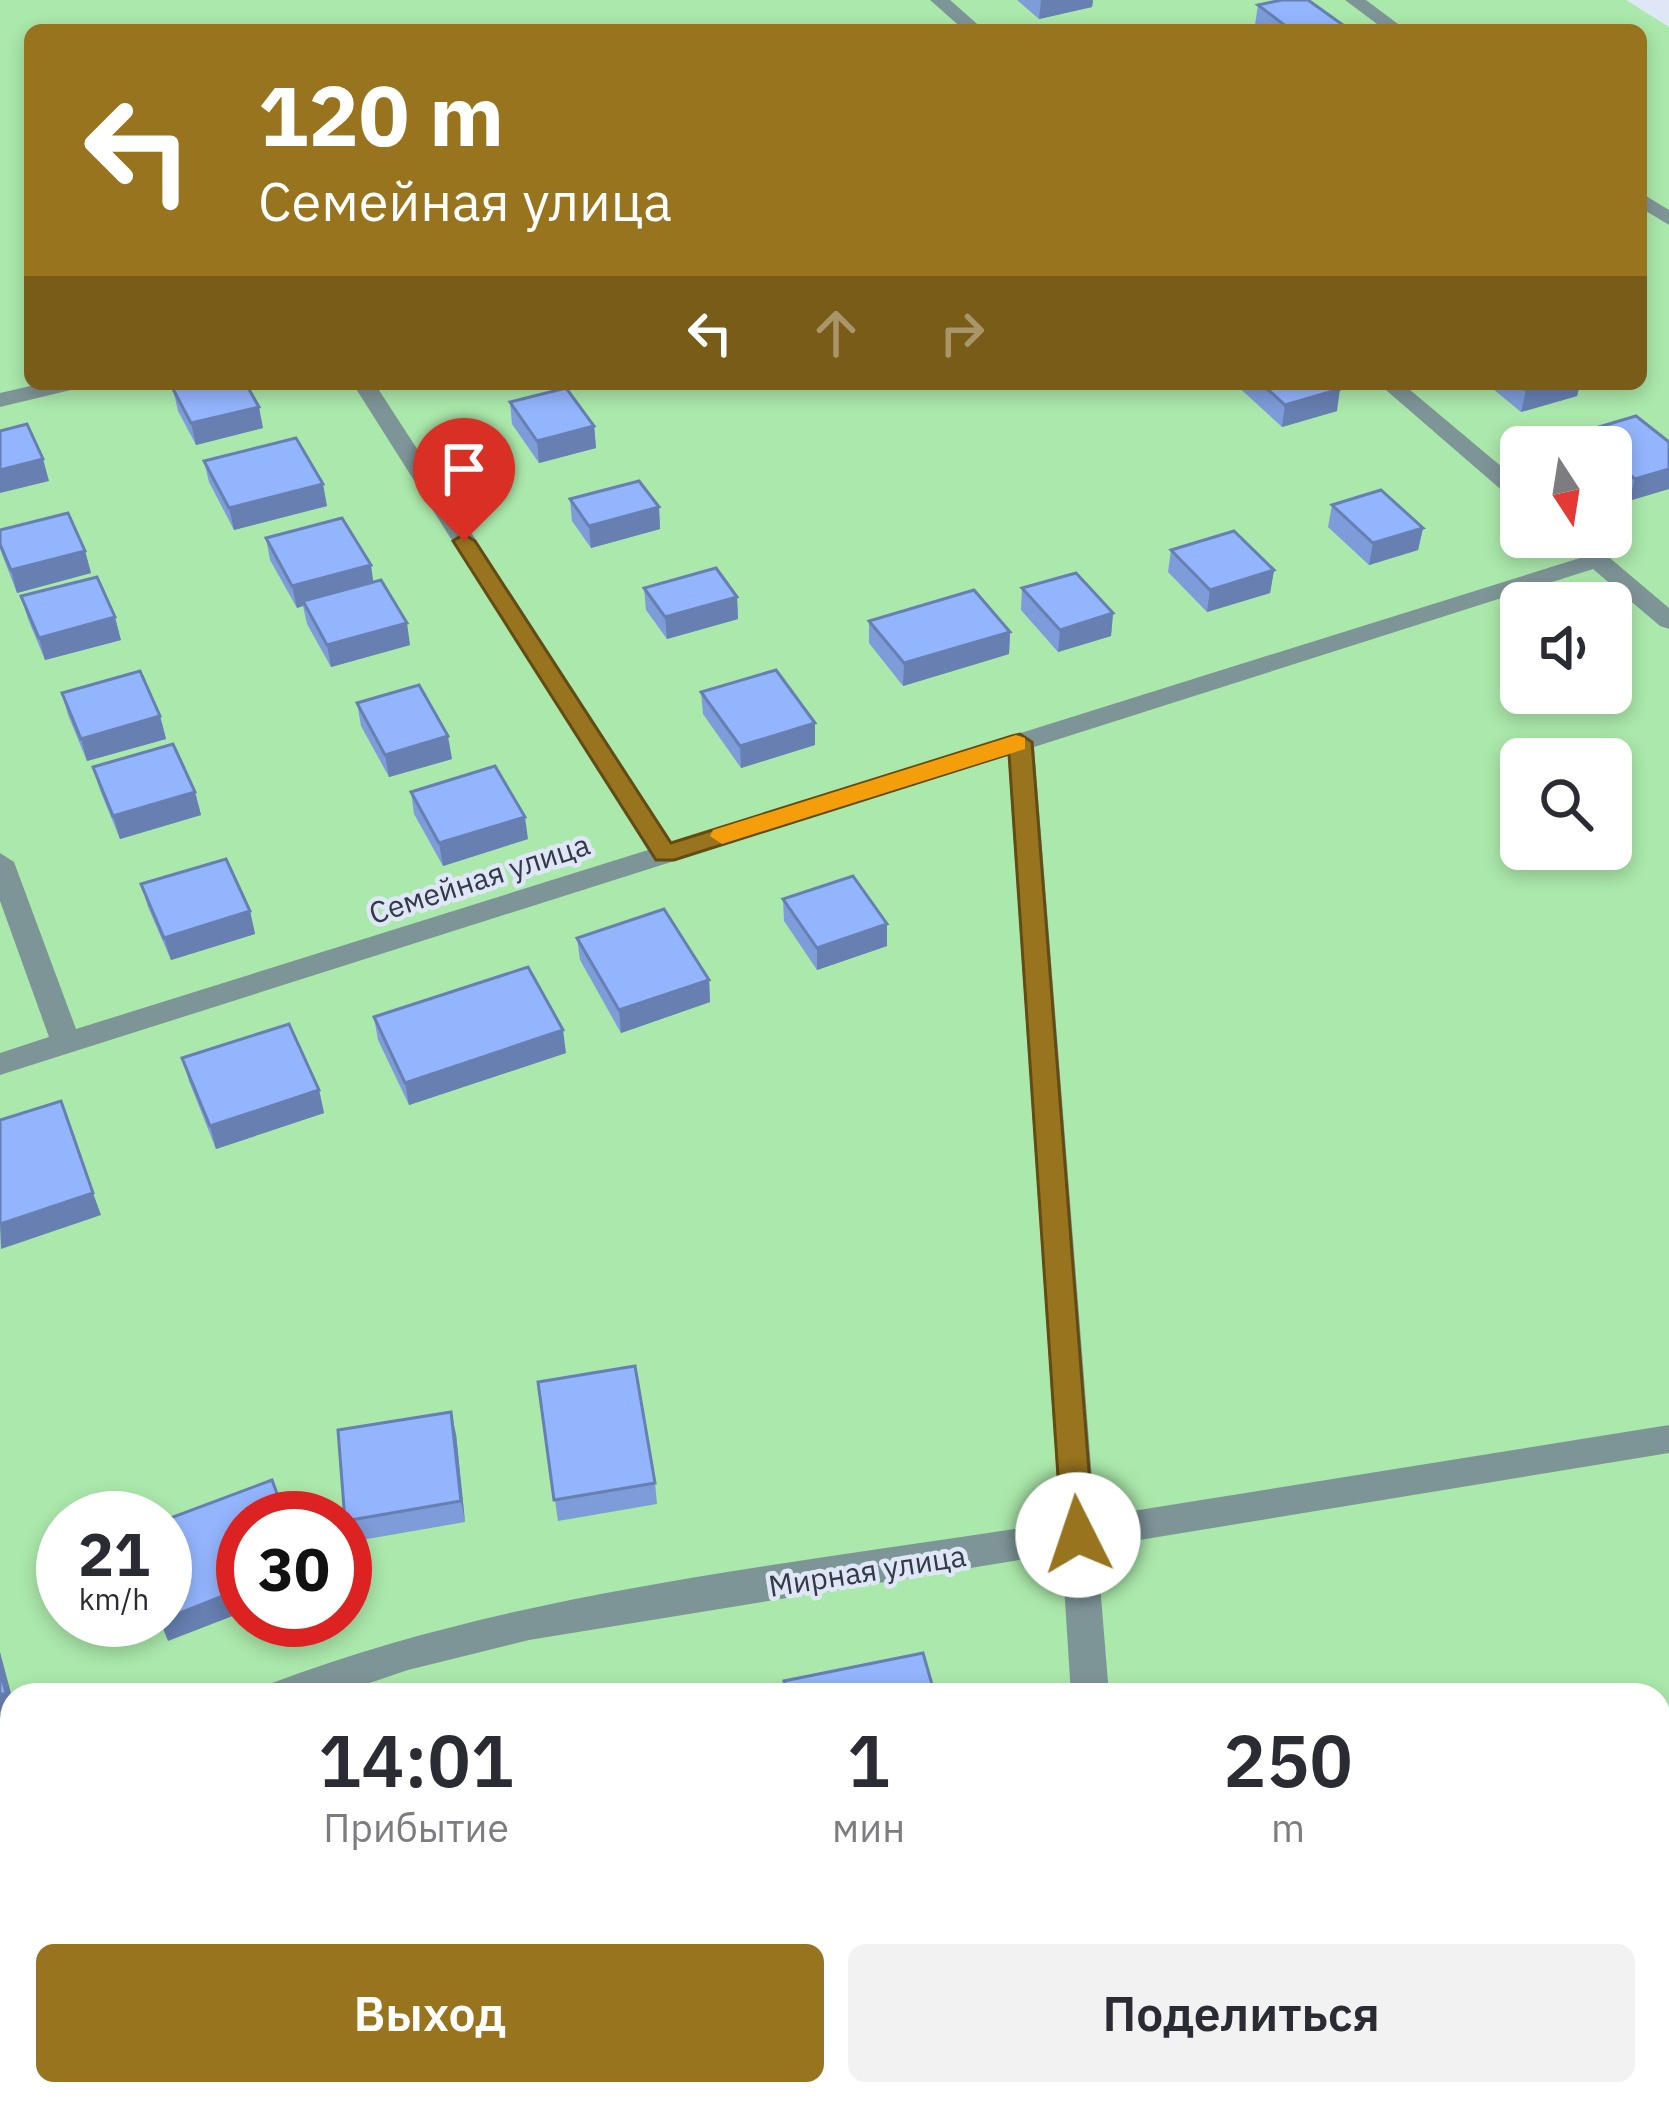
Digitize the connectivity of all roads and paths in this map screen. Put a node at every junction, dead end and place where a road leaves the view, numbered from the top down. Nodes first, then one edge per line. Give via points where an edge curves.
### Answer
1 (939, 0) edge
2 (1354, 0) edge
3 (968, 24) edge
4 (1388, 24) edge
5 (42, 390) edge
6 (368, 390) edge
7 (1397, 390) edge
8 (0, 400) edge
9 (1500, 477) edge
10 (1595, 558) edge
11 (1597, 560) junction
12 (1669, 621) edge
13 (1020, 742) junction
14 (665, 854) junction
15 (0, 862) edge
16 (66, 1043) junction
17 (0, 1064) edge
18 (1669, 1439) edge
19 (1078, 1535) junction
20 (320, 1683) edge
21 (1089, 1683) edge

1 - 3 street
2 - 4 street
5 - 8 street
6 - 14 street
7 - 9 street
10 - 11 street
11 - 12 street
11 - 13 street, Семейная улица
13 - 14 street, Семейная улица
13 - 19 street
14 - 16 street, Семейная улица
15 - 16 street
16 - 17 street, Семейная улица
18 - 19 street, Мирная улица
19 - 20 street, Мирная улица via 529,1624
19 - 21 street

